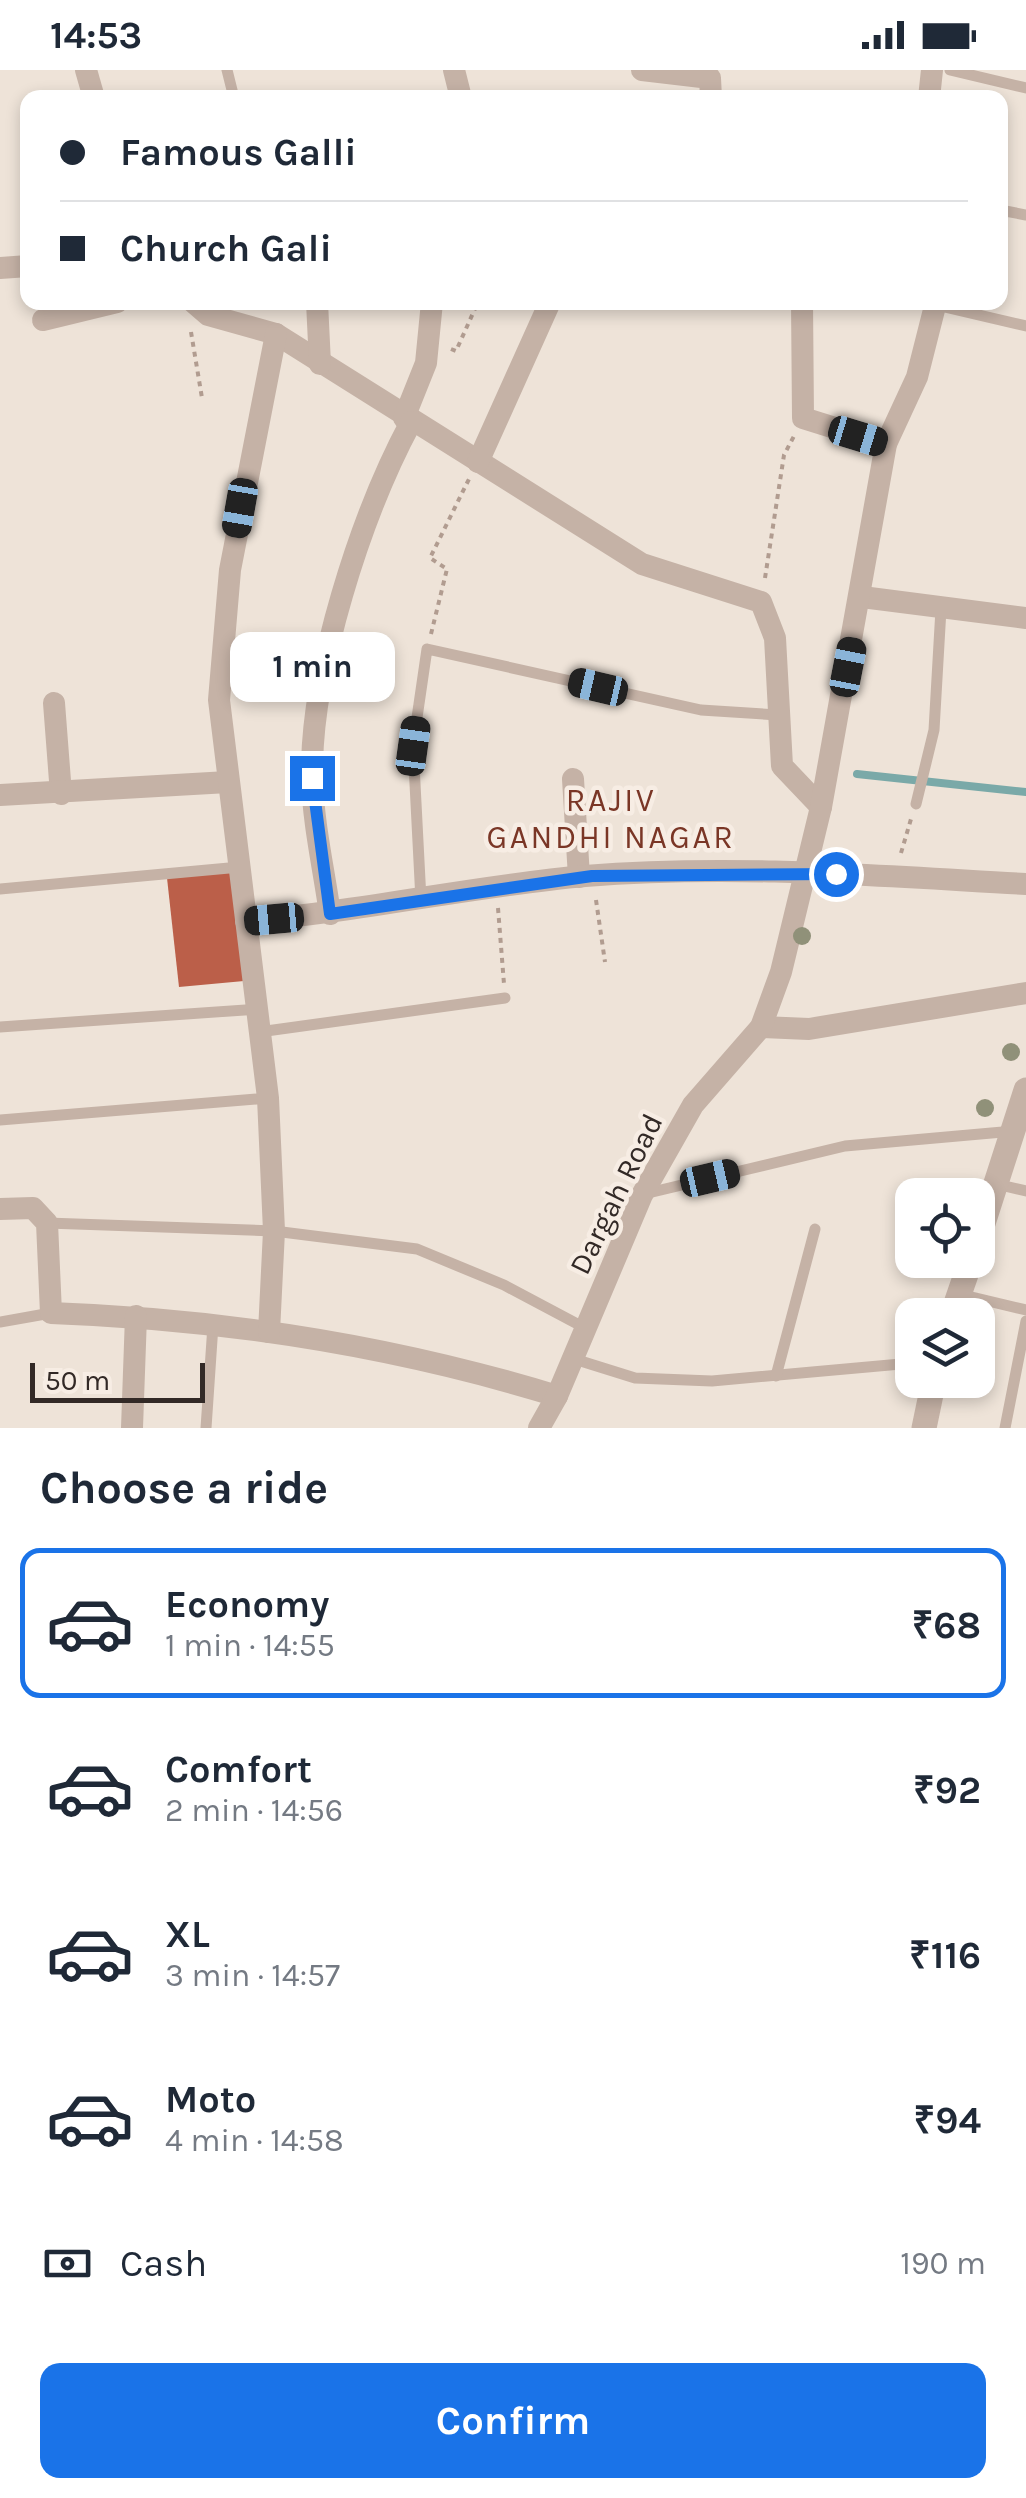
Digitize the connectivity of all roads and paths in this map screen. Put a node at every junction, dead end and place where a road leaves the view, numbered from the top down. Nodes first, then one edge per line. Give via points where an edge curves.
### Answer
1 (642, 70) edge
2 (950, 70) edge
3 (1026, 88) edge
4 (711, 90) edge
5 (84, 310) edge
6 (317, 310) edge
7 (431, 310) edge
8 (474, 310) edge
9 (546, 310) edge
10 (802, 310) edge
11 (934, 310) edge
12 (961, 310) edge
13 (191, 312) edge
14 (43, 320) dead end
15 (1026, 326) edge
16 (276, 334) junction
17 (428, 342) junction
18 (320, 364) junction
19 (202, 398) dead end
20 (803, 418) junction
21 (407, 420) junction
22 (886, 444) junction
23 (478, 462) junction
24 (862, 597) junction
25 (762, 602) junction
26 (940, 608) junction
27 (1026, 618) edge
28 (427, 648) junction
29 (54, 702) dead end
30 (778, 715) junction
31 (574, 779) dead end
32 (228, 782) junction
33 (61, 794) junction
34 (0, 795) edge
35 (916, 804) joint
36 (821, 807) junction
37 (240, 867) junction
38 (806, 873) junction
39 (586, 876) junction
40 (894, 877) junction
41 (1026, 884) edge
42 (0, 889) edge
43 (496, 889) junction
44 (421, 900) junction
45 (330, 914) junction
46 (246, 921) junction
47 (605, 962) dead end
48 (1026, 993) edge
49 (505, 998) joint
50 (258, 1020) junction
51 (760, 1027) junction
52 (0, 1028) edge
53 (1026, 1090) edge
54 (268, 1098) junction
55 (0, 1120) edge
56 (1014, 1131) junction
57 (996, 1184) junction
58 (995, 1187) edge
59 (1026, 1191) edge
60 (642, 1194) junction
61 (0, 1209) edge
62 (48, 1223) junction
63 (816, 1229) dead end
64 (274, 1230) junction
65 (995, 1308) edge
66 (1026, 1310) edge
67 (51, 1314) junction
68 (136, 1316) junction
69 (1026, 1321) edge
70 (0, 1322) edge
71 (213, 1325) junction
72 (585, 1328) junction
73 (269, 1332) junction
74 (570, 1358) junction
75 (895, 1365) edge
76 (776, 1376) junction
77 (557, 1396) junction
78 (930, 1398) edge
79 (132, 1428) edge
80 (206, 1428) edge
81 (538, 1428) edge
82 (924, 1428) edge
83 (1005, 1428) edge

1 - 4 street via 710,78
2 - 3 lane
5 - 14 street
6 - 18 street
7 - 17 street
8 - 17 path via 456,351
9 - 23 street
10 - 20 street
11 - 22 street, Dargah Road via 917,377
12 - 15 lane
13 - 16 street
13 - 19 path
16 - 18 street
16 - 32 street via 250,446 224,616 219,700
17 - 21 street
18 - 21 street
20 - 22 street
20 - 25 path via 784,455
21 - 23 street
21 - 45 street via 365,518 324,676 312,778
22 - 24 street, Dargah Road
23 - 25 street via 642,564
23 - 28 path via 430,558 447,570
24 - 26 street
24 - 36 street, Dargah Road
25 - 30 street via 775,638
26 - 27 street
26 - 35 lane via 934,730
28 - 30 lane via 701,710
28 - 44 lane via 413,746
29 - 33 street
30 - 36 street via 782,766
31 - 39 street
32 - 33 street
32 - 37 street
33 - 34 street
35 - 40 path
36 - 38 street, Dargah Road
37 - 42 lane
37 - 46 street
38 - 39 street
38 - 40 street
38 - 51 street, Dargah Road
39 - 43 street
39 - 47 path
40 - 41 street
43 - 44 street
43 - 49 path
44 - 45 street
45 - 46 street
46 - 50 street
48 - 51 street via 809,1029
49 - 50 lane
50 - 52 lane
50 - 54 street
51 - 60 street, Dargah Road via 693,1105
53 - 56 street
54 - 55 lane
54 - 64 street
56 - 57 street
56 - 60 lane via 845,1146
57 - 58 street
57 - 59 lane
60 - 72 street, Dargah Road
61 - 62 street via 32,1208
62 - 64 lane
62 - 67 street
63 - 76 lane
64 - 72 lane via 417,1249
64 - 73 street
65 - 66 lane
67 - 68 street
67 - 70 lane
68 - 71 street
68 - 79 street
69 - 83 lane
71 - 73 street
71 - 80 lane
72 - 74 street, Dargah Road
73 - 77 street via 464,1368
74 - 76 lane via 635,1378
74 - 77 street, Dargah Road
75 - 76 lane
77 - 81 street, Dargah Road
78 - 82 street

